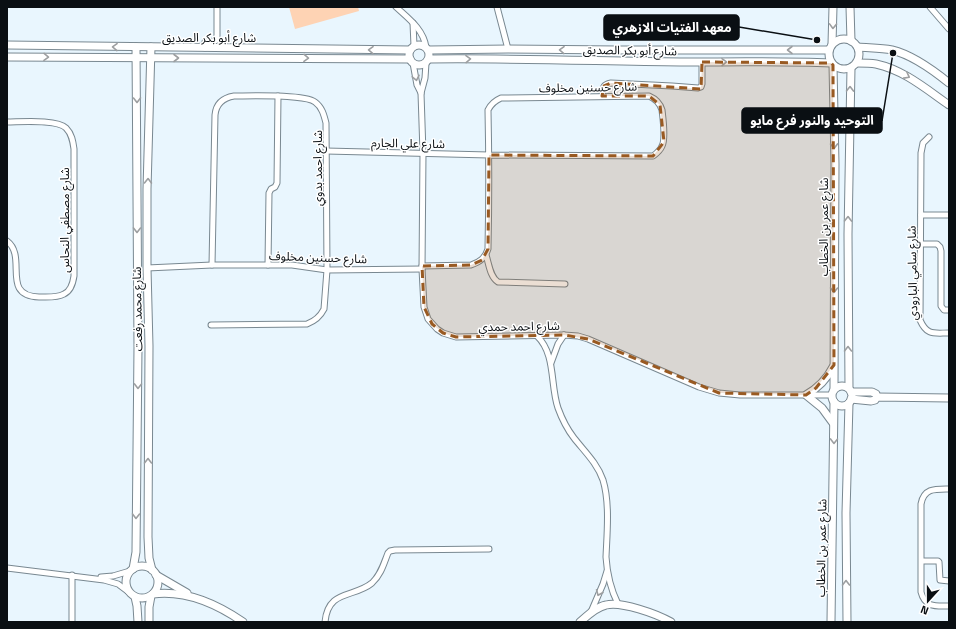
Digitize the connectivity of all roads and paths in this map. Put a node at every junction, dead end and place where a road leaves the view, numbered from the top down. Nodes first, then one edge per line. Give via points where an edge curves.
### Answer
1 (217, 7) edge
2 (396, 7) edge
3 (497, 7) edge
4 (833, 7) edge
5 (850, 7) edge
6 (930, 7) edge
7 (413, 23) junction
8 (949, 29) edge
9 (851, 41) junction
10 (7, 45) edge
11 (136, 47) junction
12 (151, 47) junction
13 (831, 47) junction
14 (858, 47) junction
15 (205, 48) junction
16 (412, 48) junction
17 (427, 49) junction
18 (508, 49) junction
19 (7, 57) edge
20 (136, 58) junction
21 (150, 58) junction
22 (411, 61) junction
23 (427, 61) junction
24 (702, 62) junction
25 (857, 62) junction
26 (832, 64) junction
27 (851, 68) junction
28 (949, 83) edge
29 (421, 93) junction
30 (278, 96) junction
31 (602, 96) junction
32 (949, 105) edge
33 (7, 122) edge
34 (929, 137) dead end
35 (326, 152) junction
36 (423, 154) junction
37 (489, 155) junction
38 (921, 215) junction
39 (949, 216) edge
40 (7, 241) edge
41 (920, 244) junction
42 (486, 255) junction
43 (212, 265) junction
44 (268, 265) junction
45 (422, 267) junction
46 (147, 268) junction
47 (327, 270) junction
48 (566, 284) dead end
49 (949, 310) edge
50 (211, 325) dead end
51 (949, 333) edge
52 (564, 335) junction
53 (537, 336) junction
54 (149, 346) junction
55 (138, 348) junction
56 (138, 356) junction
57 (149, 356) junction
58 (550, 364) junction
59 (834, 364) junction
60 (806, 395) junction
61 (833, 395) junction
62 (850, 396) junction
63 (949, 398) edge
64 (834, 424) junction
65 (949, 489) edge
66 (489, 549) dead end
67 (922, 561) junction
68 (7, 568) edge
69 (132, 570) junction
70 (607, 570) junction
71 (154, 572) junction
72 (72, 576) junction
73 (94, 578) junction
74 (949, 581) edge
75 (132, 595) junction
76 (152, 595) junction
77 (201, 600) junction
78 (618, 604) junction
79 (949, 606) edge
80 (589, 615) junction
81 (72, 622) edge
82 (138, 622) edge
83 (149, 622) edge
84 (243, 622) edge
85 (325, 622) edge
86 (580, 622) edge
87 (671, 622) edge
88 (831, 622) edge
89 (846, 622) edge

1 - 15 street via 217,40 205,42
2 - 7 street
3 - 18 street
4 -> 13 street
5 - 9 street
6 - 8 street
7 - 16 street
7 - 17 street via 422,33
9 - 13 street via 838,40
9 - 14 street
11 -> 10 street, شارع أبو بكر الصديق
11 - 12 street, شارع أبو بكر الصديق
11 - 20 street, شارع محمد رفعت
12 - 15 street, شارع أبو بكر الصديق
12 - 21 street, شارع محمد رفعت
13 -> 18 street, شارع أبو بكر الصديق
13 - 26 street via 829,59
14 - 25 street
14 - 28 street via 886,49 902,54
16 -> 15 street, شارع أبو بكر الصديق
16 - 17 street via 421,45
16 - 22 street via 409,55
17 - 18 street, شارع أبو بكر الصديق
17 - 23 street via 430,55
19 -> 20 street, شارع أبو بكر الصديق
20 - 21 street, شارع أبو بكر الصديق
20 -> 55 street, شارع محمد رفعت
21 -> 22 street, شارع أبو بكر الصديق
46 -> 21 street, شارع محمد رفعت
22 - 23 street via 418,65
22 -> 29 street, شارع احمد حمدي
23 -> 24 street, شارع أبو بكر الصديق via 481,59
23 - 29 street, شارع احمد حمدي
24 -> 26 street, شارع أبو بكر الصديق via 772,61
24 - 31 street via 701,87 611,82 604,86
25 - 27 street
25 -> 32 street via 900,72
26 - 27 street via 843,70
26 -> 59 street, شارع عمر بن الخطاب via 835,164
62 -> 27 street, شارع عمر بن الخطاب via 848,219
29 - 36 street, شارع احمد حمدي
30 - 35 street, شارع احمد بدوي via 309,98 319,105 326,124
30 - 43 street, شارع احمد بدوي via 228,97 218,104 216,109
30 - 44 street via 277,183 269,193
31 - 37 street, شارع حسنين مخلوف via 495,100 488,110
31 - 37 street, شارع حسنين مخلوف via 649,96 657,101 662,110 662,148 653,156
33 - 40 street, شارع مصطفي النحاس via 57,123 67,129 73,142 74,276 66,294 37,297 20,291 15,282 13,248
34 - 38 street, شارع سامي البارودي via 923,143 921,153
35 - 36 street, شارع علي الجارم
35 - 47 street, شارع احمد بدوي
36 - 37 street, شارع علي الجارم
36 - 45 street, شارع احمد حمدي
37 - 42 street, شارع حسنين مخلوف
38 - 39 street, شارع سامي البارودي
38 - 41 street, شارع سامي البارودي
41 - 49 street via 936,244 940,247 941,306 944,310
41 - 51 street, شارع سامي البارودي via 920,320 927,331
42 - 45 street, شارع حسنين مخلوف via 471,265
42 - 48 street via 493,276 498,282
43 - 44 street, شارع حسنين مخلوف
43 - 46 street, شارع حسنين مخلوف
44 - 47 street, شارع حسنين مخلوف via 292,265
45 - 47 street, شارع حسنين مخلوف
45 - 53 street, شارع احمد حمدي via 424,307 432,324 443,333 456,337
46 - 54 street, شارع محمد رفعت
47 - 50 street, شارع احمد بدوي via 324,309 312,322
52 - 53 street, شارع احمد حمدي
52 - 58 street
52 - 60 street, شارع احمد حمدي via 592,340 699,387 719,393
53 - 58 street via 545,346
54 - 55 street
54 - 57 street, شارع محمد رفعت
55 - 56 street, شارع محمد رفعت
56 - 57 street
56 -> 69 street, شارع محمد رفعت via 136,552
71 -> 57 street, شارع محمد رفعت via 149,558 148,537
58 - 70 street via 554,396 562,418 592,459 603,480 607,503
59 - 60 street via 824,380
59 - 61 street, شارع عمر بن الخطاب
60 - 61 street, شارع احمد حمدي
60 - 64 street via 822,408
61 - 62 street via 836,387 842,386
61 - 62 street via 837,405 842,406
61 - 64 street, شارع عمر بن الخطاب
62 - 63 street via 872,392 877,397
89 -> 62 street, شارع عمر بن الخطاب
64 -> 88 street, شارع عمر بن الخطاب
65 - 67 street via 930,491 922,498
66 - 85 street via 392,550 371,584 334,600 326,613
67 - 74 street via 938,561 940,580
67 - 79 street via 923,598 930,606
68 - 72 street
69 - 71 street via 143,566
69 - 73 street
69 - 75 street via 126,580 126,587
70 - 78 street
70 -> 80 street
71 - 76 street via 158,585
71 - 77 street via 179,590
72 - 73 street
72 - 81 street
73 - 75 street via 114,582
75 - 76 street via 138,598
75 - 82 street via 137,606
76 - 77 street via 179,594
76 - 83 street
77 - 84 street via 227,611
78 - 80 street via 601,606
78 - 87 street via 654,614
80 - 86 street

